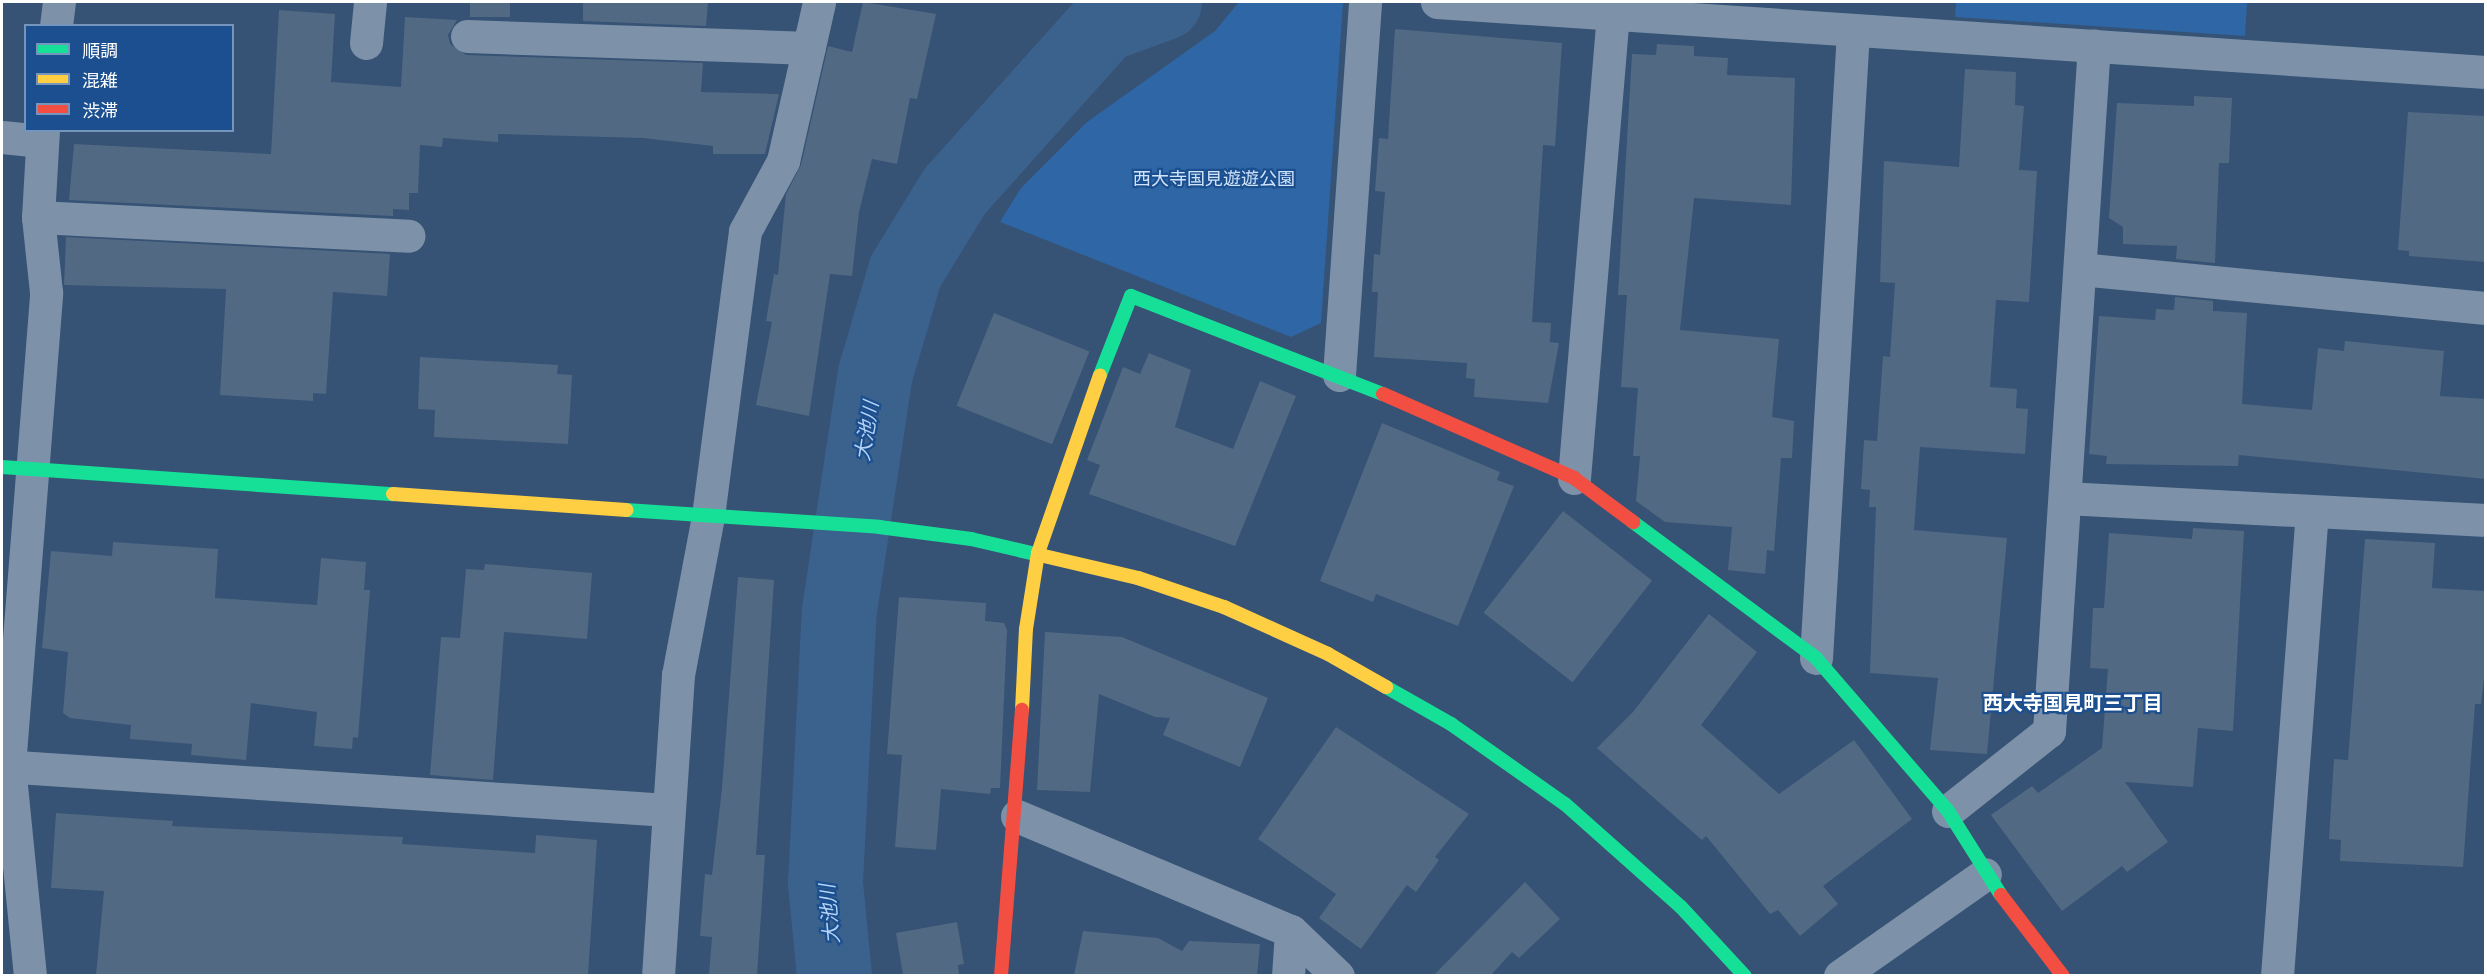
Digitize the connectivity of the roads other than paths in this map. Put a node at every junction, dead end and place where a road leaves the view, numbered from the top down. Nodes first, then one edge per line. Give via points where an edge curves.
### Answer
1 (58, 2) edge
2 (370, 2) edge
3 (819, 2) edge
4 (1365, 2) edge
5 (1437, 2) edge
6 (1613, 15) junction
7 (56, 24) edge
8 (1853, 31) junction
9 (467, 36) dead end
10 (366, 43) dead end
11 (2094, 45) junction
12 (809, 48) junction
13 (2486, 72) edge
14 (42, 136) edge
15 (2, 137) edge
16 (38, 218) junction
17 (409, 236) dead end
18 (2080, 269) junction
19 (2486, 308) edge
20 (1339, 375) junction
21 (17, 469) edge
22 (1574, 478) junction
23 (2065, 498) junction
24 (2312, 513) junction
25 (708, 516) junction
26 (2486, 519) edge
27 (1038, 553) junction
28 (1816, 658) junction
29 (5, 766) edge
30 (668, 810) junction
31 (1948, 811) junction
32 (1017, 816) junction
33 (1985, 874) junction
34 (1291, 931) junction
35 (30, 975) edge
36 (658, 975) edge
37 (1000, 975) edge
38 (1288, 975) edge
39 (1338, 975) edge
40 (1746, 975) edge
41 (1840, 975) edge
42 (2063, 975) edge
43 (2277, 975) edge

1 - 7 street
2 - 10 street
3 - 12 street
4 - 20 street
5 - 6 street
6 - 8 street
6 - 22 street
8 - 11 street
8 - 28 street
9 - 12 street
11 - 13 street
11 - 18 street
12 - 25 street via 783,161 745,231
14 - 15 street
14 - 16 street
16 - 17 street
16 - 21 street via 46,292
18 - 19 street
18 - 23 street
20 - 22 street
20 - 27 street via 1131,296 1072,446
21 - 25 street
21 - 29 street
22 - 28 street
23 - 24 street
23 - 31 street via 2049,731
24 - 26 street
24 - 43 street
25 - 27 street via 879,527
25 - 30 street via 678,675
27 - 32 street via 1026,629
27 - 40 street via 1138,578 1224,607 1328,654 1451,724 1565,804 1681,907
28 - 31 street
29 - 30 street
29 - 35 street
30 - 36 street
31 - 33 street
32 - 34 street
32 - 37 street
33 - 41 street
33 - 42 street
34 - 38 street
34 - 39 street

